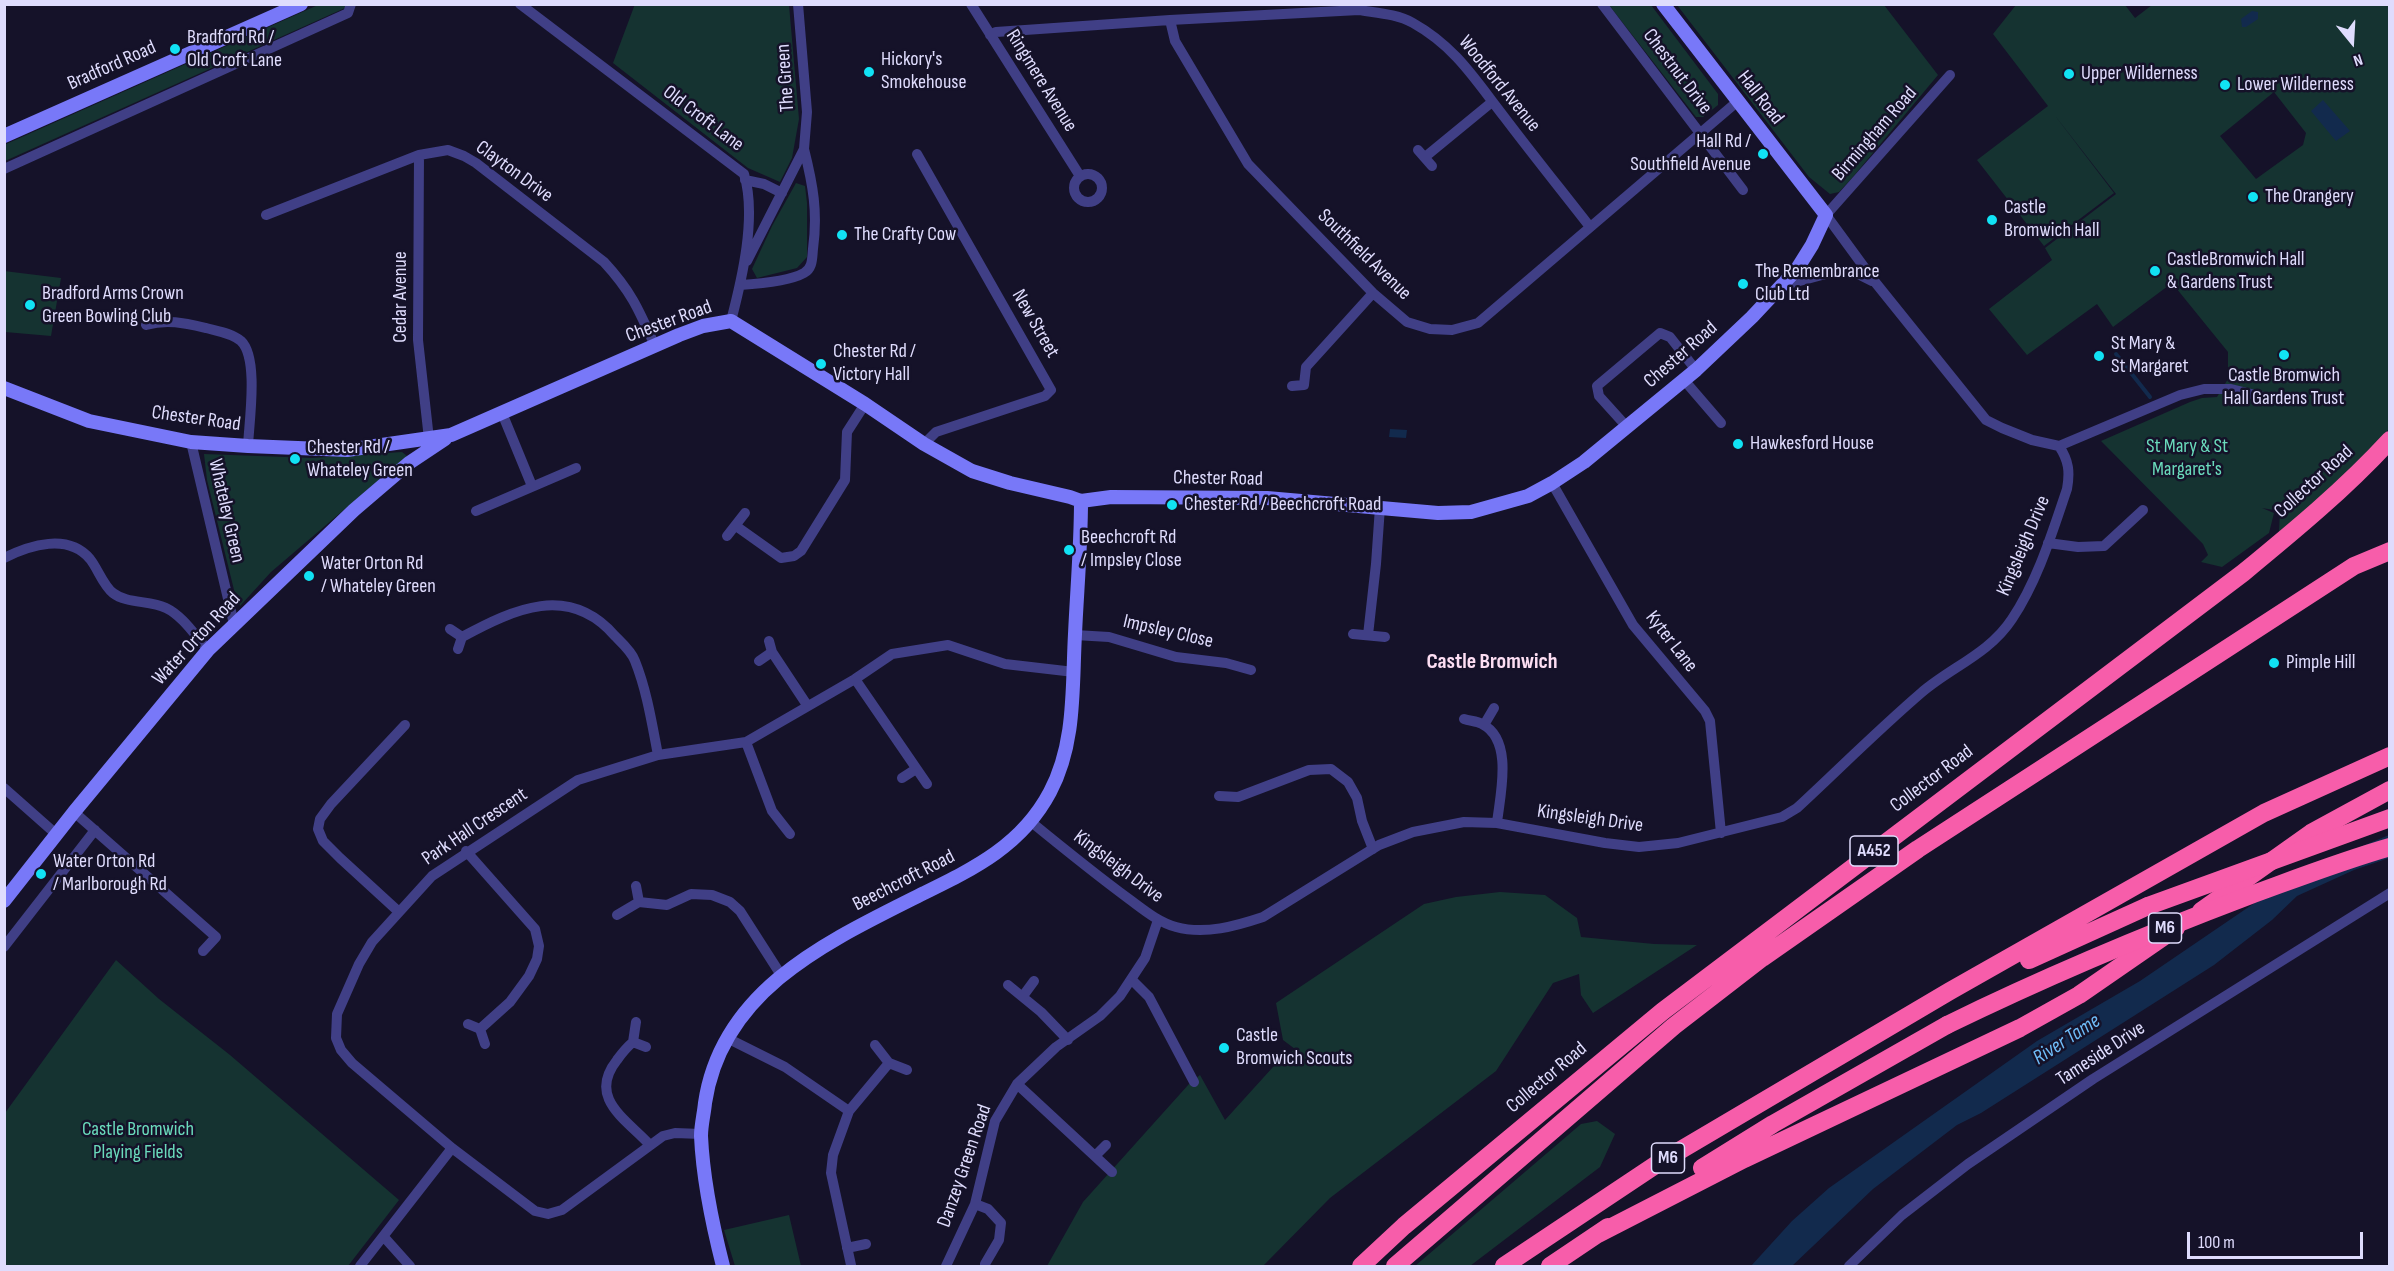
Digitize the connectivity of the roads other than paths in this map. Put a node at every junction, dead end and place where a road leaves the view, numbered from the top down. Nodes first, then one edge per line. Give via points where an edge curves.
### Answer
1 (301, 4) edge
2 (351, 4) edge
3 (520, 4) edge
4 (798, 4) edge
5 (971, 4) edge
6 (1602, 4) edge
7 (1663, 4) edge
8 (1170, 20) junction
9 (990, 34) junction
10 (1950, 75) dead end
11 (1738, 101) junction
12 (1492, 102) junction
13 (1700, 133) junction
14 (4, 136) edge
15 (804, 149) junction
16 (917, 154) dead end
17 (419, 155) junction
18 (1425, 158) dead end
19 (4, 169) edge
20 (1080, 176) dead end
21 (746, 180) junction
22 (1743, 190) dead end
23 (782, 193) junction
24 (266, 215) dead end
25 (1826, 215) junction
26 (1590, 227) junction
27 (745, 264) junction
28 (1875, 282) junction
29 (740, 285) junction
30 (1781, 286) junction
31 (1373, 292) junction
32 (731, 321) junction
33 (146, 325) dead end
34 (655, 346) junction
35 (1696, 370) junction
36 (1684, 380) junction
37 (1292, 386) dead end
38 (4, 388) edge
39 (2276, 400) dead end
40 (865, 404) junction
41 (502, 413) junction
42 (1721, 423) dead end
43 (1627, 427) junction
44 (452, 435) junction
45 (429, 439) junction
46 (2390, 440) edge
47 (191, 442) junction
48 (924, 444) junction
49 (248, 446) junction
50 (2059, 446) junction
51 (576, 468) dead end
52 (1552, 483) junction
53 (532, 486) junction
54 (1081, 501) junction
55 (1380, 507) junction
56 (2143, 510) dead end
57 (476, 511) dead end
58 (745, 513) dead end
59 (736, 526) junction
60 (727, 536) dead end
61 (2048, 543) junction
62 (2390, 551) edge
63 (4, 558) edge
64 (234, 624) junction
65 (450, 629) dead end
66 (1353, 634) dead end
67 (1075, 635) junction
68 (1368, 635) junction
69 (462, 637) junction
70 (1385, 637) dead end
71 (769, 641) dead end
72 (458, 649) dead end
73 (208, 650) junction
74 (772, 652) junction
75 (759, 661) dead end
76 (1251, 670) dead end
77 (1074, 672) junction
78 (855, 679) junction
79 (807, 705) junction
80 (1494, 708) dead end
81 (1464, 719) dead end
82 (405, 725) dead end
83 (1484, 725) junction
84 (746, 742) junction
85 (658, 755) junction
86 (2390, 756) edge
87 (916, 769) junction
88 (902, 778) dead end
89 (927, 784) dead end
90 (2390, 790) edge
91 (7, 795) edge
92 (1219, 796) dead end
93 (74, 812) junction
94 (2390, 818) edge
95 (1030, 821) junction
96 (1497, 823) junction
97 (95, 830) junction
98 (1722, 833) junction
99 (56, 834) junction
100 (790, 834) dead end
101 (2390, 847) edge
102 (1373, 849) junction
103 (466, 851) junction
104 (636, 886) dead end
105 (2390, 893) edge
106 (4, 901) edge
107 (639, 902) junction
108 (399, 912) junction
109 (617, 915) dead end
110 (1158, 920) junction
111 (4, 947) edge
112 (203, 951) dead end
113 (781, 975) junction
114 (1132, 980) junction
115 (1034, 981) dead end
116 (1008, 984) dead end
117 (1023, 996) junction
118 (636, 1022) dead end
119 (468, 1024) dead end
120 (480, 1029) junction
121 (727, 1038) junction
122 (1068, 1040) junction
123 (633, 1042) junction
124 (485, 1044) dead end
125 (875, 1045) dead end
126 (646, 1047) dead end
127 (1837, 1057) junction
128 (889, 1063) junction
129 (907, 1070) dead end
130 (1194, 1082) dead end
131 (1017, 1084) junction
132 (849, 1111) junction
133 (701, 1134) junction
134 (650, 1145) junction
135 (1106, 1145) dead end
136 (452, 1148) junction
137 (1095, 1156) junction
138 (1112, 1172) dead end
139 (975, 1204) junction
140 (1598, 1234) junction
141 (384, 1237) junction
142 (866, 1244) dead end
143 (847, 1248) junction
144 (985, 1264) dead end
145 (851, 1265) edge
146 (360, 1266) edge
147 (410, 1266) edge
148 (723, 1266) edge
149 (946, 1266) edge
150 (1361, 1266) edge
151 (1395, 1266) edge
152 (1504, 1266) edge
153 (1550, 1266) edge
154 (1849, 1266) edge

1 - 14 main road, Bradford Road
2 - 19 street via 348,13
3 - 21 street, Old Croft Lane via 739,169
4 - 15 street, The Green via 807,112
5 - 9 street, Ringmere Avenue
6 - 13 street, Chestnut Drive
7 - 11 main road, Hall Road
8 - 9 street, Woodford Avenue
8 - 12 street, Woodford Avenue via 1359,10 1385,14 1411,22 1447,46 1473,73
8 - 31 street, Southfield Avenue via 1175,41 1248,164
9 - 20 street, Ringmere Avenue
10 - 25 street, Birmingham Road
11 - 13 street, Southfield Avenue
11 - 25 main road, Hall Road
12 - 18 street
12 - 26 street, Woodford Avenue
13 - 22 street, Chestnut Drive
13 - 26 street, Southfield Avenue
15 - 23 street, The Green
15 - 29 street, The Green via 817,222 811,267 804,273 761,284
16 - 48 street, New Street via 1051,390 1045,396 936,432
17 - 24 street, Clayton Drive
17 - 34 street, Clayton Drive via 448,150 464,156 604,262 635,300
17 - 45 street, Cedar Avenue via 418,340
21 - 23 street
21 - 27 street, Old Croft Lane
23 - 27 street, The Green
25 - 28 street
25 - 30 main road, Chester Road via 1797,269
26 - 31 street, Southfield Avenue via 1478,323 1452,330 1430,329 1407,322
27 - 29 street, Old Croft Lane
28 - 30 street via 1854,272 1837,271
28 - 50 street via 1986,420 2032,440
29 - 32 street, Old Croft Lane
30 - 35 main road, Chester Road
31 - 37 street via 1306,367 1304,385
32 - 34 main road, Chester Road via 703,326
32 - 40 main road, Chester Road
33 - 49 street via 181,322 242,342 251,362
34 - 41 main road, Chester Road
35 - 36 main road, Chester Road
35 - 43 street via 1670,337 1660,333 1597,386 1599,396
36 - 42 street
36 - 43 main road, Chester Road
38 - 47 main road, Chester Road via 89,421
39 - 50 street via 2231,389 2204,389 2180,395
40 - 48 main road, Chester Road
40 - 59 street via 847,432 846,480 801,551 781,558
41 - 44 main road, Chester Road
41 - 53 street
43 - 52 main road, Chester Road
44 - 45 main road, Chester Road
44 - 64 main road, Water Orton Road via 409,463 354,510
45 - 49 main road, Chester Road via 347,450
46 - 150 highway, Collector Road / A452 via 2310,518 2243,573 1663,1011
47 - 49 main road, Chester Road
47 - 64 street, Whateley Green
48 - 54 main road, Chester Road via 972,471
50 - 61 street, Kingsleigh Drive via 2067,458 2069,476
51 - 53 street
52 - 55 main road, Chester Road via 1528,496 1471,512
52 - 98 street, Kyter Lane via 1633,625 1710,721
53 - 57 street
54 - 55 main road, Chester Road via 1111,497 1267,498
54 - 67 main road, Beechcroft Road
55 - 68 street
56 - 61 street via 2104,546
58 - 59 street
59 - 60 street
61 - 98 street, Kingsleigh Drive via 2036,576 2012,619 1993,642 1922,692 1797,808 1782,818
62 - 151 highway, A452 via 2344,572 1918,849 1762,958 1674,1026
63 - 73 street via 44,545 73,546 88,557 112,592 165,607
64 - 73 main road, Water Orton Road
65 - 69 street
66 - 68 street
67 - 76 street, Impsley Close via 1109,637 1176,657
67 - 77 main road, Beechcroft Road
68 - 70 street
69 - 72 street
69 - 85 street via 525,609 549,604 569,605 589,614 609,629 634,658
71 - 74 street
73 - 93 main road, Water Orton Road
74 - 75 street
74 - 79 street
77 - 78 street, Park Hall Crescent via 1005,664 948,645 892,654
77 - 95 main road, Beechcroft Road via 1070,728 1061,767 1050,793
78 - 79 street, Park Hall Crescent
78 - 87 street
79 - 84 street, Park Hall Crescent
80 - 83 street
81 - 83 street
82 - 108 street via 331,804 318,829 339,858
83 - 96 street via 1497,740 1503,756
84 - 85 street, Park Hall Crescent
84 - 100 street via 772,811
85 - 103 street, Park Hall Crescent via 578,780
86 - 127 highway via 2264,813
87 - 88 street
87 - 89 street
90 - 140 highway via 2311,833 2058,1008
91 - 99 street
92 - 102 street via 1238,797 1309,770 1332,769 1348,782 1357,798
93 - 97 street
93 - 99 main road, Water Orton Road
94 - 127 highway, M6, bridge via 2148,906 2049,949
95 - 110 street, Kingsleigh Drive
95 - 113 main road, Beechcroft Road via 994,856 842,934
96 - 98 street, Kingsleigh Drive via 1639,847
96 - 102 street, Kingsleigh Drive via 1464,822 1413,832
97 - 111 street
97 - 112 street via 216,937
99 - 106 main road, Water Orton Road
101 - 140 highway, M6, bridge via 2347,859 2181,921 1947,1025 1773,1124
102 - 110 street, Kingsleigh Drive via 1263,917 1242,924 1210,930 1177,928
103 - 108 street, Park Hall Crescent via 432,876
103 - 120 street via 534,929 538,946 529,976 510,1002
104 - 107 street
105 - 154 street, Tameside Drive via 2093,1079 1968,1164 1902,1215
107 - 109 street
107 - 113 street via 667,905 692,894 712,895 730,902 740,911
108 - 136 street, Park Hall Crescent via 372,942 359,964 337,1014 336,1038 352,1063
110 - 114 street, Danzey Green Road via 1145,958
113 - 121 main road, Beechcroft Road via 756,997
114 - 122 street, Danzey Green Road via 1100,1016
114 - 130 street via 1149,997
115 - 117 street
116 - 117 street
117 - 122 street
118 - 123 street
119 - 120 street
120 - 124 street
121 - 132 street via 785,1067
121 - 133 main road, Beechcroft Road via 708,1086
122 - 131 street, Danzey Green Road
123 - 126 street
123 - 134 street via 610,1068 605,1085 611,1105
125 - 128 street
127 - 152 highway, M6 via 1657,1164
128 - 129 street
128 - 132 street
131 - 137 street
131 - 139 street, Danzey Green Road via 995,1121
132 - 143 street via 833,1155 831,1173
133 - 134 street, Park Hall Crescent via 675,1133
133 - 148 main road, Beechcroft Road via 708,1204
134 - 136 street, Park Hall Crescent via 562,1210 548,1214 535,1210
135 - 137 street
136 - 141 street
137 - 138 street
139 - 144 street via 988,1209 1001,1223 999,1240
139 - 149 street, Danzey Green Road
140 - 153 highway, M6
141 - 146 street
141 - 147 street
142 - 143 street
143 - 145 street

